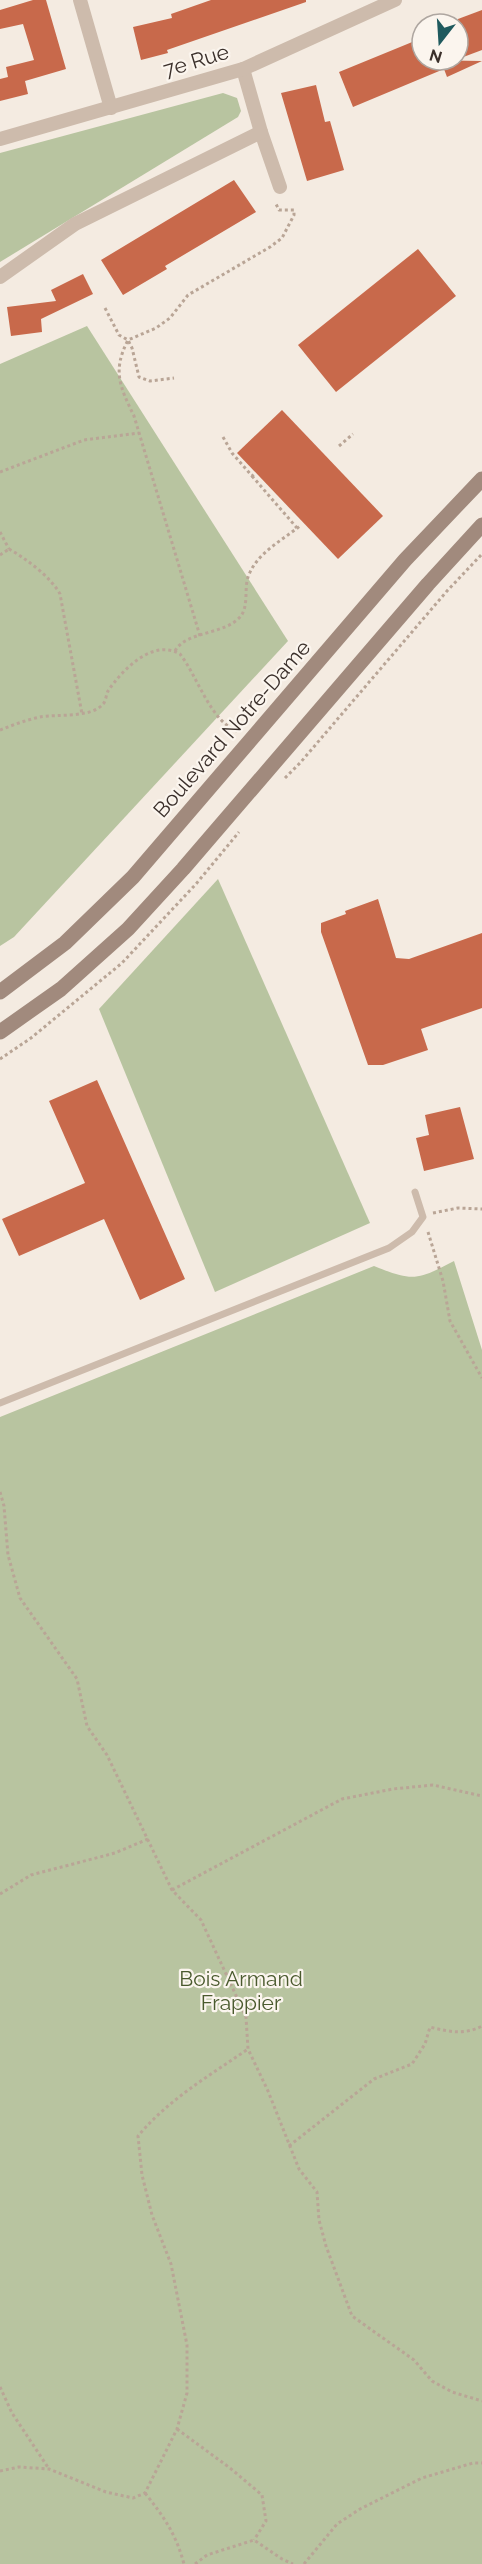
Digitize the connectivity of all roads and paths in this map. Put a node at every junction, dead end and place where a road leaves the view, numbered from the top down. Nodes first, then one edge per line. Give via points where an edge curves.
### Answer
1 (80, 0) edge
2 (395, 0) edge
3 (243, 69) junction
4 (111, 108) junction
5 (261, 132) junction
6 (0, 139) edge
7 (280, 187) joint
8 (0, 277) edge
9 (105, 308) dead end
10 (128, 340) junction
11 (174, 378) dead end
12 (139, 433) junction
13 (353, 434) dead end
14 (223, 436) dead end
15 (339, 446) dead end
16 (0, 472) edge
17 (482, 479) edge
18 (482, 525) edge
19 (0, 532) edge
20 (9, 549) junction
21 (482, 554) edge
22 (0, 555) edge
23 (200, 636) junction
24 (175, 651) junction
25 (82, 714) junction
26 (0, 730) edge
27 (241, 733) dead end
28 (280, 780) dead end
29 (0, 992) edge
30 (0, 1032) edge
31 (415, 1192) dead end
32 (482, 1209) edge
33 (423, 1217) junction
34 (482, 1378) edge
35 (0, 1403) edge
36 (0, 1491) edge
37 (482, 1796) edge
38 (148, 1839) junction
39 (172, 1890) junction
40 (0, 1894) edge
41 (482, 2026) edge
42 (248, 2049) junction
43 (288, 2146) junction
44 (0, 2387) edge
45 (482, 2401) edge
46 (177, 2430) junction
47 (482, 2463) edge
48 (50, 2469) junction
49 (0, 2471) edge
50 (145, 2493) junction
51 (254, 2540) junction
52 (184, 2564) edge
53 (195, 2564) edge
54 (293, 2564) edge
55 (304, 2564) edge

1 - 4 street
2 - 3 street, 7e Rue
3 - 4 street, 7e Rue
3 - 5 street
4 - 6 street, 7e Rue
5 - 7 street
5 - 8 street via 75,224
7 - 10 path via 274,195 276,206 282,211 294,210 282,238 188,295 170,318 156,328
9 - 10 path via 119,335
10 - 11 path via 139,377 150,381
10 - 12 path via 118,366 120,384
12 - 16 path via 84,440
12 - 23 path
13 - 15 path
14 - 23 path via 232,453 299,527 268,548 254,565 245,588 242,615 226,627
17 - 29 street, Boulevard Notre-Dame via 412,552 133,877 65,942
18 - 30 street via 128,929 61,989
19 - 20 path
20 - 22 path
20 - 25 path via 41,572 60,594
21 - 28 path via 300,764
23 - 24 path via 180,644
24 - 25 path via 155,651 139,659 107,692 104,704
24 - 27 path via 185,659 197,685 225,723
25 - 26 path via 42,717
31 - 33 lane
32 - 33 path via 440,1210
33 - 34 path via 443,1281 450,1321
33 - 35 lane via 412,1232 389,1248
36 - 38 path via 8,1555 20,1598 77,1678 87,1726 107,1755
37 - 39 path via 433,1785 342,1798
38 - 39 path
38 - 40 path via 115,1853 31,1875
39 - 42 path via 201,1920 246,2017
41 - 43 path via 464,2032 430,2027 412,2064 374,2079
42 - 43 path
42 - 46 path via 183,2092 138,2136 142,2175 152,2216 171,2264 188,2345 187,2393
43 - 45 path via 317,2192 326,2246 352,2316 414,2360 432,2381
44 - 48 path via 12,2413
46 - 50 path
46 - 51 path via 262,2495 266,2521
47 - 55 path via 422,2478 360,2509 338,2524
48 - 49 path via 20,2467
48 - 50 path via 106,2492 133,2498
50 - 52 path via 177,2539
51 - 53 path via 207,2555
51 - 54 path

